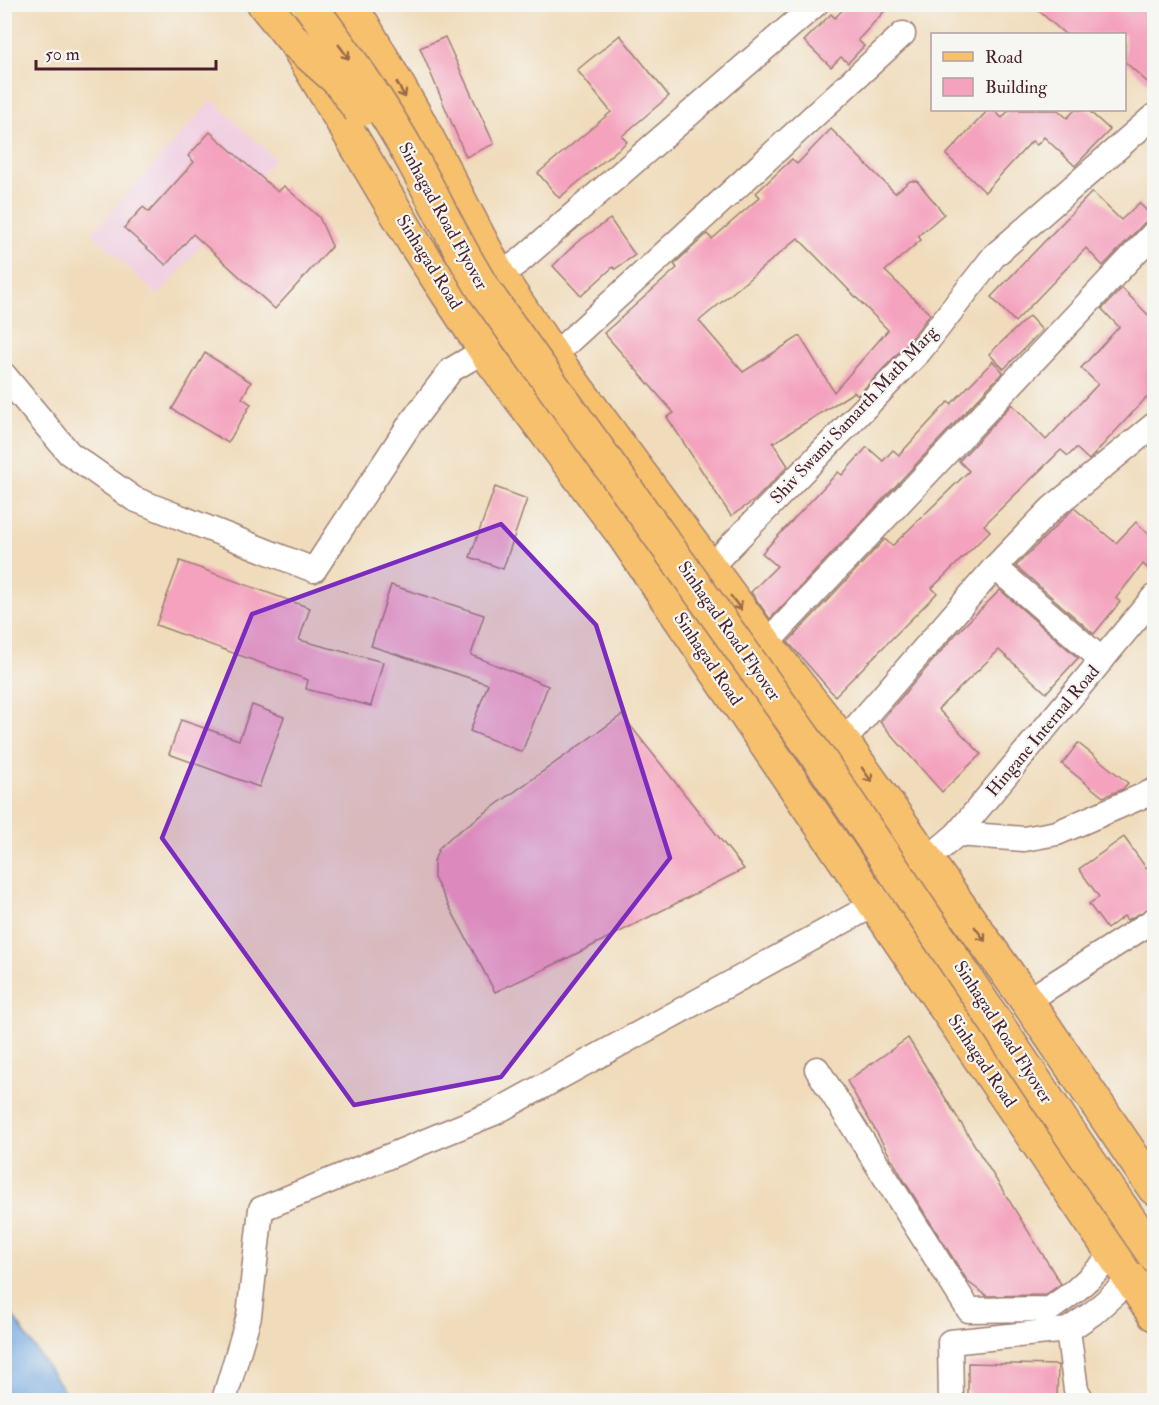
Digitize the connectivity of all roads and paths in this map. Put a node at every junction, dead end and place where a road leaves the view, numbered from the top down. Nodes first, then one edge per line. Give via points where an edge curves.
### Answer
1 (264, 4) edge
2 (309, 4) edge
3 (347, 4) edge
4 (816, 4) edge
5 (903, 34) dead end
6 (295, 42) junction
7 (1155, 116) edge
8 (1155, 233) edge
9 (499, 276) junction
10 (485, 350) junction
11 (553, 356) junction
12 (4, 375) edge
13 (1155, 425) edge
14 (710, 567) junction
15 (995, 567) junction
16 (1155, 597) edge
17 (766, 644) junction
18 (1102, 660) junction
19 (843, 742) junction
20 (1155, 791) edge
21 (957, 834) junction
22 (927, 860) junction
23 (875, 904) junction
24 (1155, 920) edge
25 (1027, 1001) junction
26 (816, 1069) dead end
27 (1155, 1188) edge
28 (1155, 1255) edge
29 (1133, 1270) edge
30 (1155, 1314) edge
31 (1068, 1330) junction
32 (224, 1401) edge
33 (951, 1401) edge
34 (1082, 1401) edge

1 - 6 main road, Sinhagad Road
2 -> 28 main road, Sinhagad Road Flyover, bridge via 411,155 453,240 484,290 820,760
3 -> 9 main road via 419,122
4 - 9 street
5 - 11 street
6 - 10 main road, Sinhagad Road via 415,244
6 - 29 main road, Sinhagad Road Flyover, bridge via 339,81 365,117 499,343 621,509
7 - 14 street, Shiv Swami Samarth Math Marg via 994,256 919,352
8 - 17 street
9 - 11 main road
10 - 12 street via 451,370 410,424 314,570 134,499 69,453
10 - 23 main road, Sinhagad Road via 622,533
11 - 14 main road
13 - 15 street via 1052,508
14 -> 17 main road
15 - 18 street
15 - 19 street
16 - 18 street, Hingane Internal Road
17 - 19 main road
18 - 21 street, Hingane Internal Road
19 -> 22 main road
20 - 21 street via 1057,833 1024,839
21 - 22 street, Hingane Internal Road
22 - 23 street, Hingane Internal Road
22 -> 25 main road
23 - 29 main road, Sinhagad Road
23 - 32 street, Hingane Internal Road via 494,1113 261,1209 249,1316
24 - 25 street
25 - 27 main road
26 - 29 street via 969,1310 1050,1309 1075,1291
29 - 30 main road, Sinhagad Road
29 - 31 street via 1093,1313
31 - 33 street via 950,1342
31 - 34 street via 1076,1390

